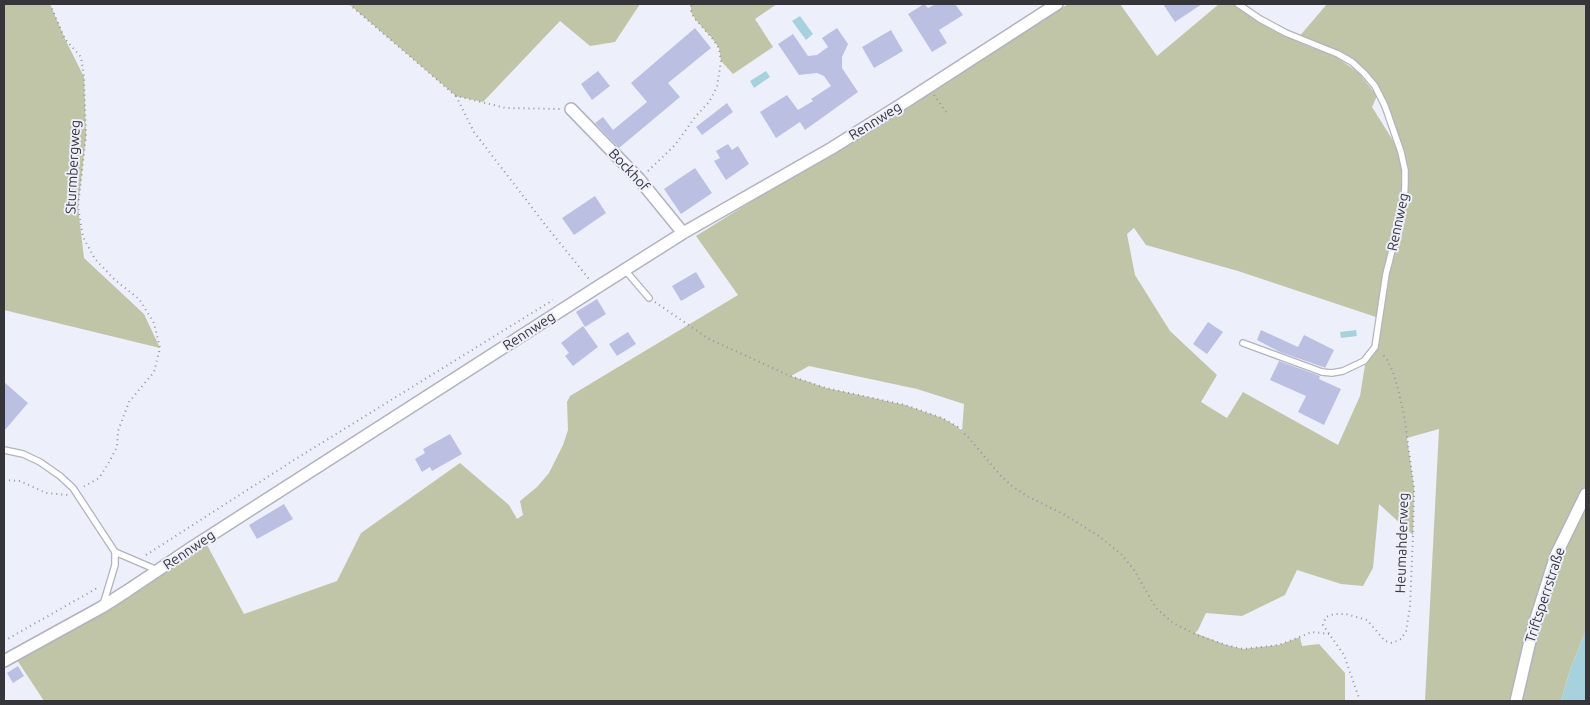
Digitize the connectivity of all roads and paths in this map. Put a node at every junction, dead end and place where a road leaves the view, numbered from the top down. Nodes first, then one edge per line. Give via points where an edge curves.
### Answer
1 (50, 4) edge
2 (349, 4) edge
3 (691, 4) edge
4 (1057, 4) edge
5 (1238, 4) edge
6 (929, 87) junction
7 (456, 96) junction
8 (572, 109) joint
9 (946, 112) dead end
10 (639, 179) junction
11 (683, 233) junction
12 (625, 270) junction
13 (589, 278) dead end
14 (557, 298) dead end
15 (649, 298) joint
16 (1243, 343) dead end
17 (1375, 347) junction
18 (4, 450) edge
19 (4, 480) edge
20 (76, 492) junction
21 (1586, 494) edge
22 (115, 552) junction
23 (137, 562) junction
24 (159, 570) junction
25 (111, 580) junction
26 (102, 607) junction
27 (1329, 634) junction
28 (4, 641) edge
29 (4, 661) edge
30 (1360, 701) edge
31 (1516, 701) edge

1 - 20 path, Sturmbergweg via 65,39 81,57 84,76 86,136 78,207 83,237 95,259 139,299 154,324 160,348 154,372 129,402 108,464 99,478
2 - 7 path
3 - 10 path via 695,20 718,48 721,61 717,87 709,102 674,145
4 - 6 street, Rennweg
5 - 17 lane, Rennweg via 1286,33 1352,62 1375,86 1385,106 1401,152 1405,184
6 - 9 path
6 - 11 street, Rennweg via 832,148
7 - 8 path via 506,108
7 - 13 path via 474,132
8 - 10 street, Bockhof
10 - 11 street, Bockhof
11 - 12 street, Rennweg
12 - 15 lane
12 - 24 street, Rennweg
14 - 23 path via 294,460
15 - 27 path via 709,339 790,376 826,388 905,404 958,427 1012,486 1074,520 1122,556 1156,608 1180,626 1243,649 1279,645 1312,632
16 - 17 lane via 1318,371 1332,373 1364,361
17 - 27 path, Heumahderweg via 1386,358 1398,389 1414,488 1406,631 1401,639 1392,643 1386,641 1367,620 1334,614 1326,617 1324,625
18 - 20 lane via 40,462
19 - 20 path via 20,481 46,493 67,496
20 - 22 lane
21 - 31 street, Triftsperrstraße via 1556,555 1533,628
22 - 23 lane
22 - 25 lane
23 - 24 lane
24 - 26 street, Rennweg
25 - 26 lane
25 - 28 path
26 - 29 street, Rennweg
27 - 30 path via 1344,655

